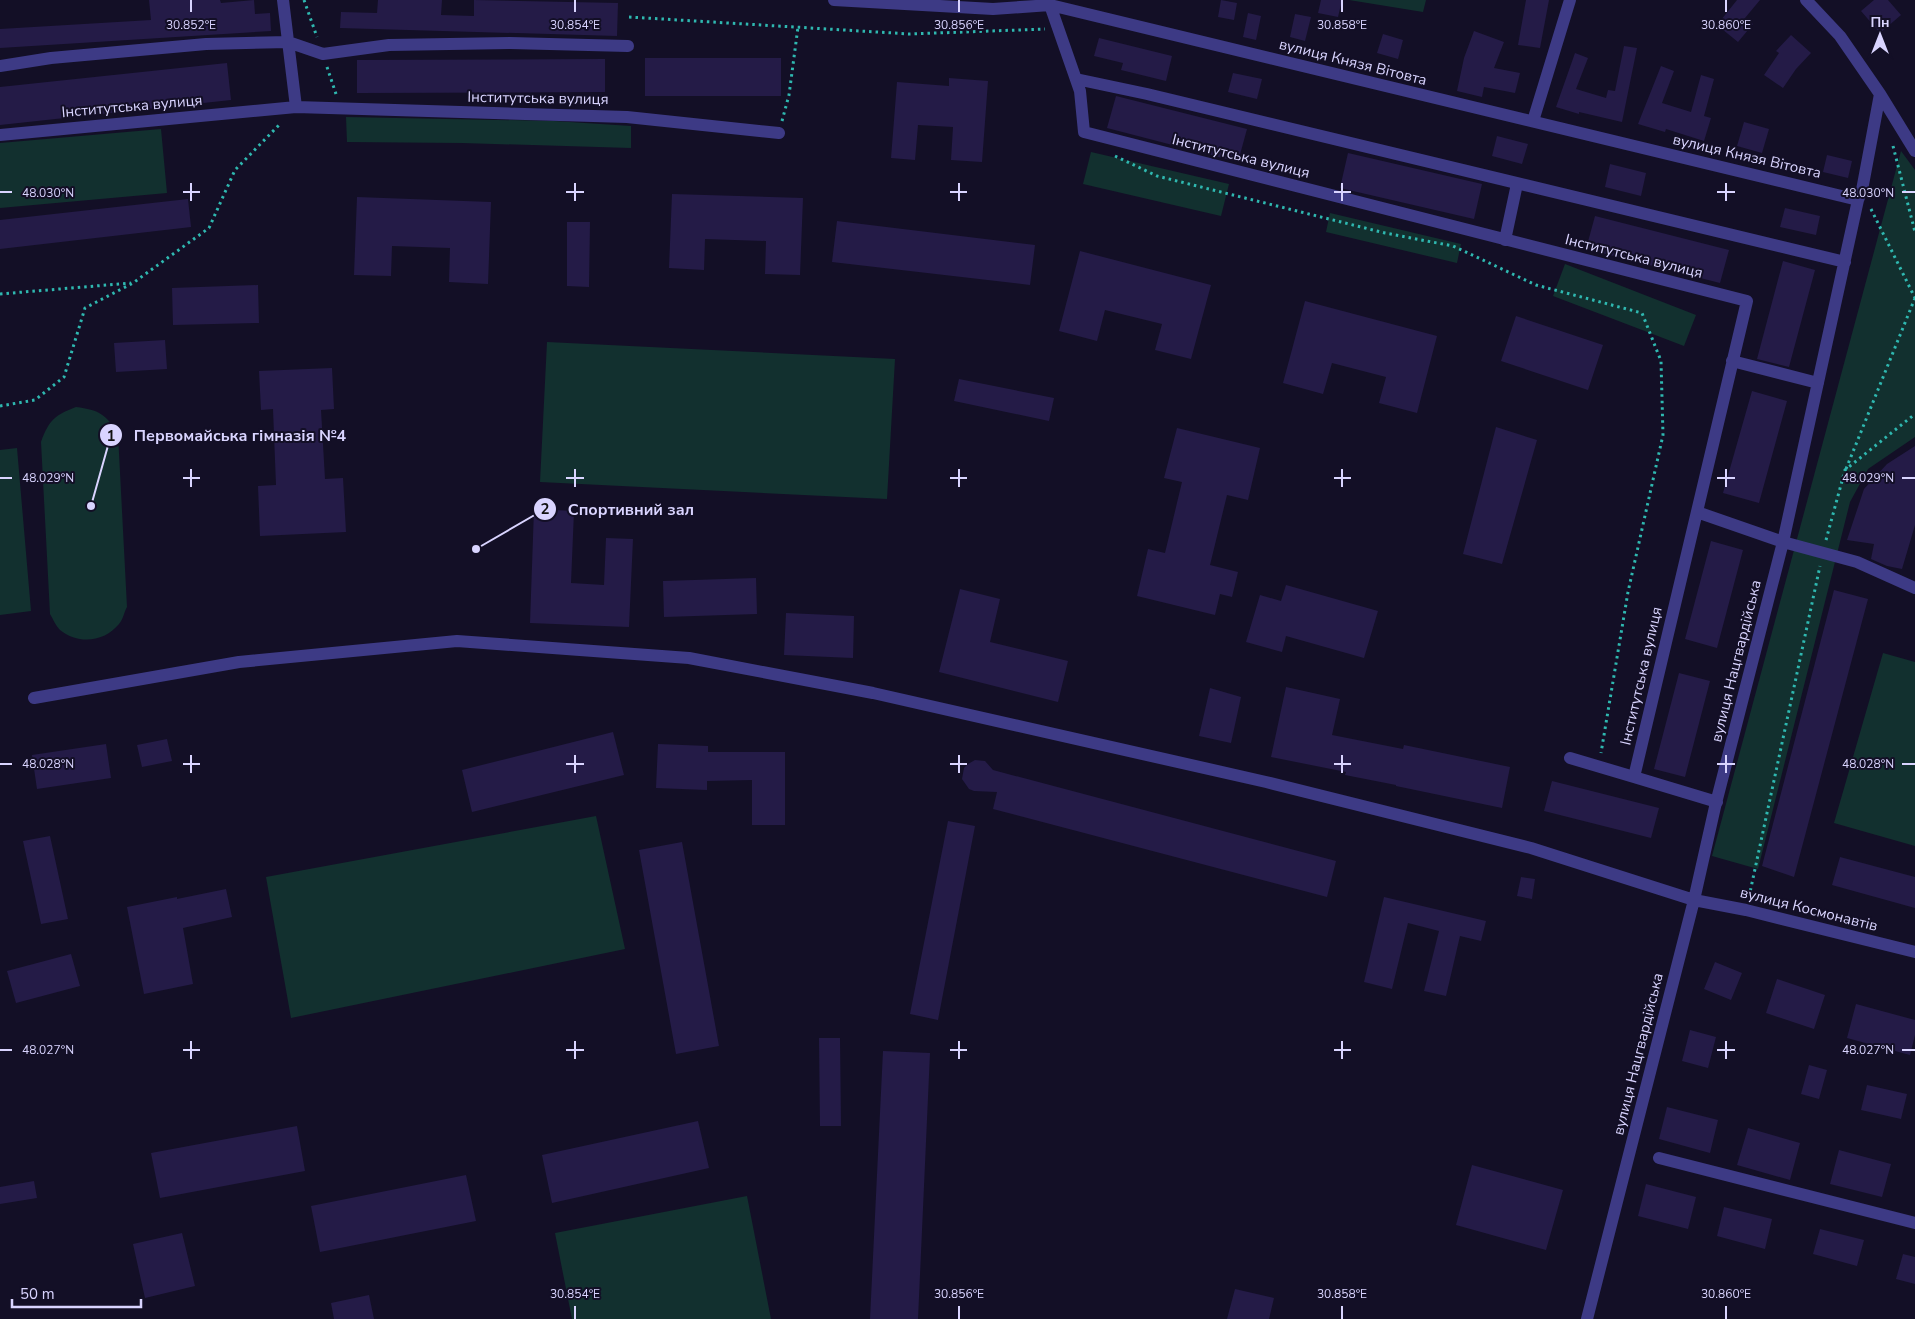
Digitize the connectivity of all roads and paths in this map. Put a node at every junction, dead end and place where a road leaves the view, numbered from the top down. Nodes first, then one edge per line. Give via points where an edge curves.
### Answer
1 (283, 0) edge
2 (834, 0) edge
3 (1570, 0) edge
4 (1806, 0) edge
5 (993, 4) edge
6 (1050, 5) junction
7 (629, 17) dead end
8 (798, 27) junction
9 (1058, 28) junction
10 (288, 42) junction
11 (628, 46) dead end
12 (0, 66) edge
13 (1076, 79) junction
14 (1880, 94) junction
15 (296, 108) junction
16 (1533, 122) junction
17 (779, 134) joint
18 (0, 135) edge
19 (1892, 140) dead end
20 (1915, 151) edge
21 (1107, 152) dead end
22 (1517, 184) junction
23 (1860, 195) junction
24 (1915, 232) edge
25 (1505, 240) junction
26 (1845, 262) junction
27 (133, 282) junction
28 (0, 294) edge
29 (1915, 298) edge
30 (1732, 361) junction
31 (1818, 383) junction
32 (0, 406) edge
33 (1915, 414) edge
34 (1845, 470) junction
35 (1697, 512) junction
36 (1783, 542) junction
37 (1823, 553) junction
38 (1915, 588) edge
39 (34, 698) dead end
40 (1570, 758) dead end
41 (1599, 766) junction
42 (1634, 777) junction
43 (1717, 802) junction
44 (1694, 900) junction
45 (1746, 910) junction
46 (1915, 952) edge
47 (1659, 1158) dead end
48 (1915, 1223) edge
49 (1587, 1319) edge

1 - 10 street
2 - 5 street, вулиця Князя Вітовта
3 - 16 street
4 - 14 street via 1840,36
5 - 6 street, вулиця Князя Вітовта
6 - 9 street, Інститутська вулиця
6 - 16 street, вулиця Князя Вітовта
7 - 8 path
8 - 9 path via 910,34
8 - 17 path via 789,95
9 - 13 street, Інститутська вулиця
10 - 11 street via 322,54 390,45 510,43
10 - 12 street via 206,44 51,58
10 - 15 street
13 - 22 street
13 - 25 street, Інститутська вулиця via 1084,132
14 - 20 street
14 - 23 street, вулиця Нацгвардійська
15 - 17 street, Інститутська вулиця via 627,117
15 - 18 street, Інститутська вулиця
15 - 27 path via 235,170 209,228
16 - 23 street, вулиця Князя Вітовта
19 - 24 path
21 - 41 path via 1157,176 1376,231 1453,246 1536,284 1642,313 1661,361 1663,435 1628,592
22 - 25 street
22 - 26 street
23 - 26 street, вулиця Нацгвардійська
23 - 29 path
25 - 30 street, Інститутська вулиця via 1747,301
26 - 31 street, вулиця Нацгвардійська
27 - 28 path
27 - 32 path via 85,308 64,377 35,400
29 - 34 path
30 - 31 street
30 - 35 street, Інститутська вулиця
31 - 36 street, вулиця Нацгвардійська
33 - 34 path
34 - 37 path
35 - 36 street
35 - 42 street, Інститутська вулиця
36 - 37 street
36 - 43 street, вулиця Нацгвардійська
37 - 38 street via 1857,562
37 - 45 path
39 - 44 street, вулиця Космонавтів via 239,662 457,641 689,658 874,693 1266,782 1532,848
40 - 41 street
41 - 42 street
42 - 43 street
43 - 44 street, вулиця Нацгвардійська
44 - 45 street, вулиця Космонавтів
44 - 49 street, вулиця Нацгвардійська
45 - 46 street, вулиця Космонавтів
47 - 48 street

